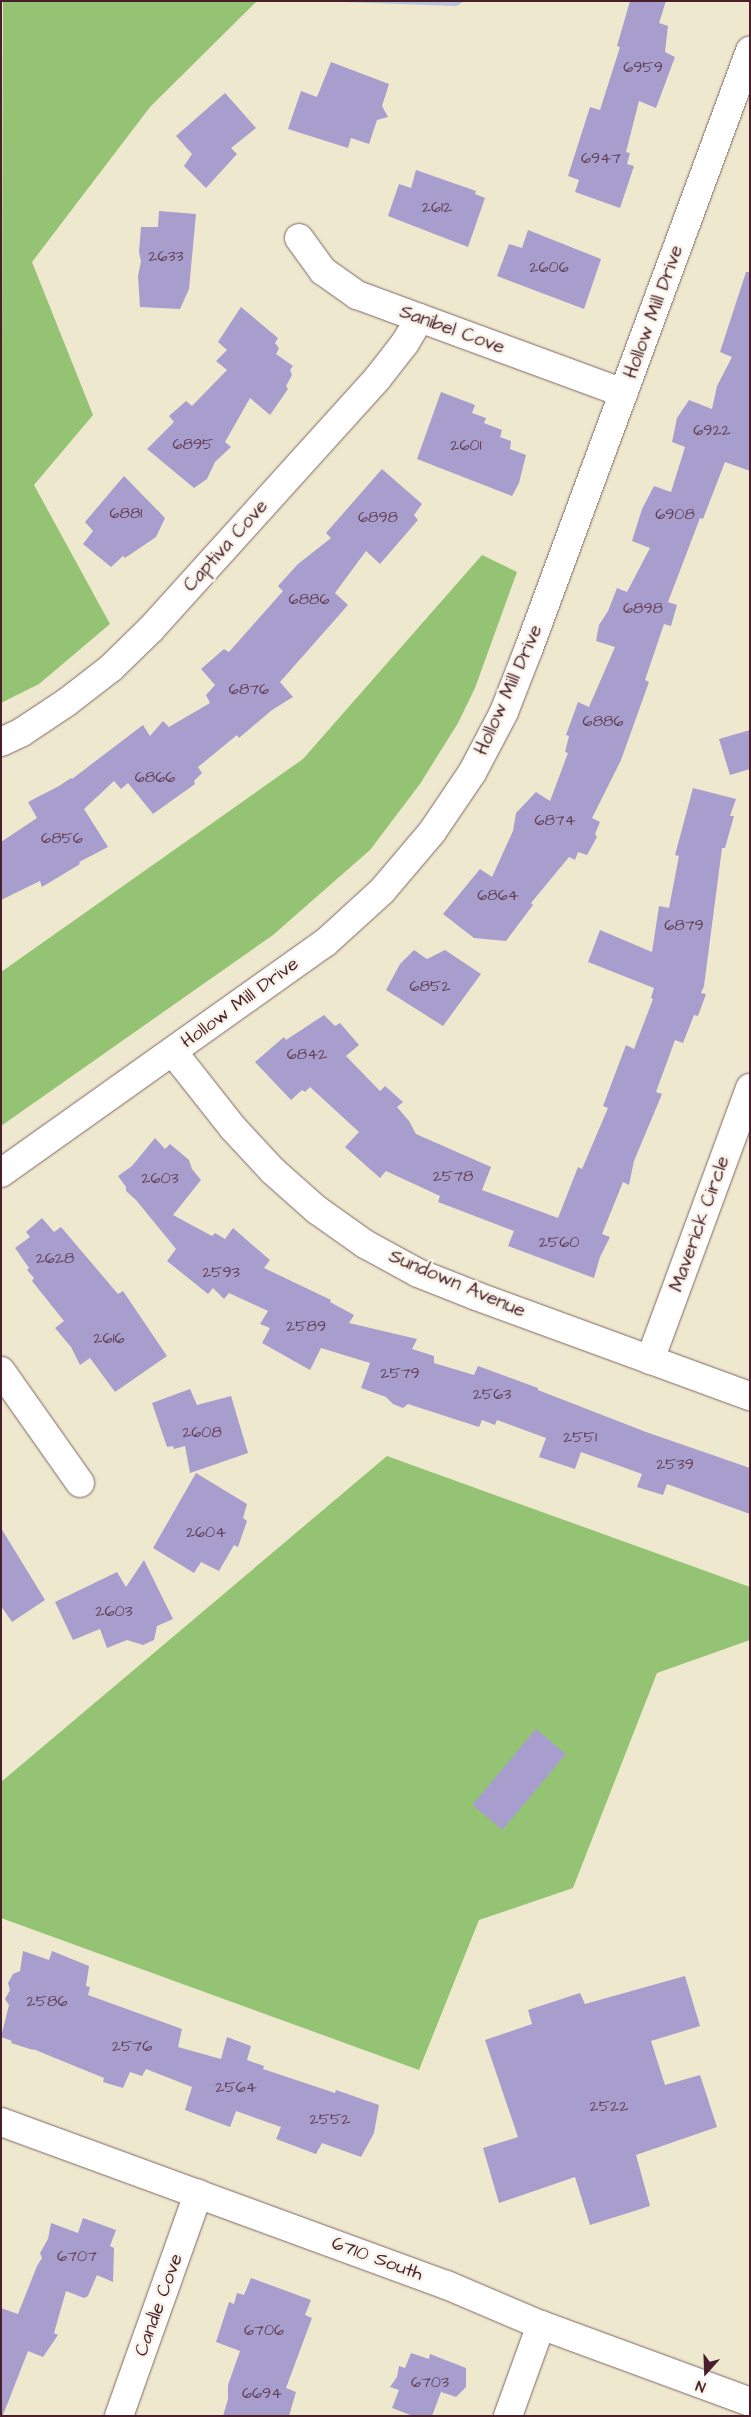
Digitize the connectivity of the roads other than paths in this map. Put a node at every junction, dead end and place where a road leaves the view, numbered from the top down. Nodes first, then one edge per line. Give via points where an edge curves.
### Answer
1 (750, 51) edge
2 (299, 238) dead end
3 (420, 318) junction
4 (624, 393) junction
5 (1, 742) edge
6 (173, 1052) junction
7 (750, 1088) edge
8 (1, 1173) edge
9 (650, 1360) junction
10 (1, 1371) edge
11 (750, 1396) edge
12 (80, 1483) dead end
13 (1, 2122) edge
14 (198, 2194) junction
15 (541, 2325) junction
16 (750, 2402) edge
17 (119, 2416) edge
18 (508, 2416) edge

1 - 4 street, Hollow Mill Drive
2 - 3 street, Sanibel Cove via 323,271 357,295
3 - 4 street, Sanibel Cove
3 - 5 street, Captiva Cove via 377,379 151,629 111,668 67,702
4 - 6 street, Hollow Mill Drive via 504,712 472,773 432,832 382,890 325,943
6 - 8 street, Hollow Mill Drive
6 - 9 street, Sundown Avenue via 233,1128 273,1172 317,1210 366,1244 418,1272
7 - 9 street, Maverick Circle
9 - 11 street, Sundown Avenue
10 - 12 street
13 - 14 street, 6710 South
14 - 15 street, 6710 South via 447,2285
14 - 17 street, Candle Cove
15 - 16 street, 6710 South
15 - 18 street

